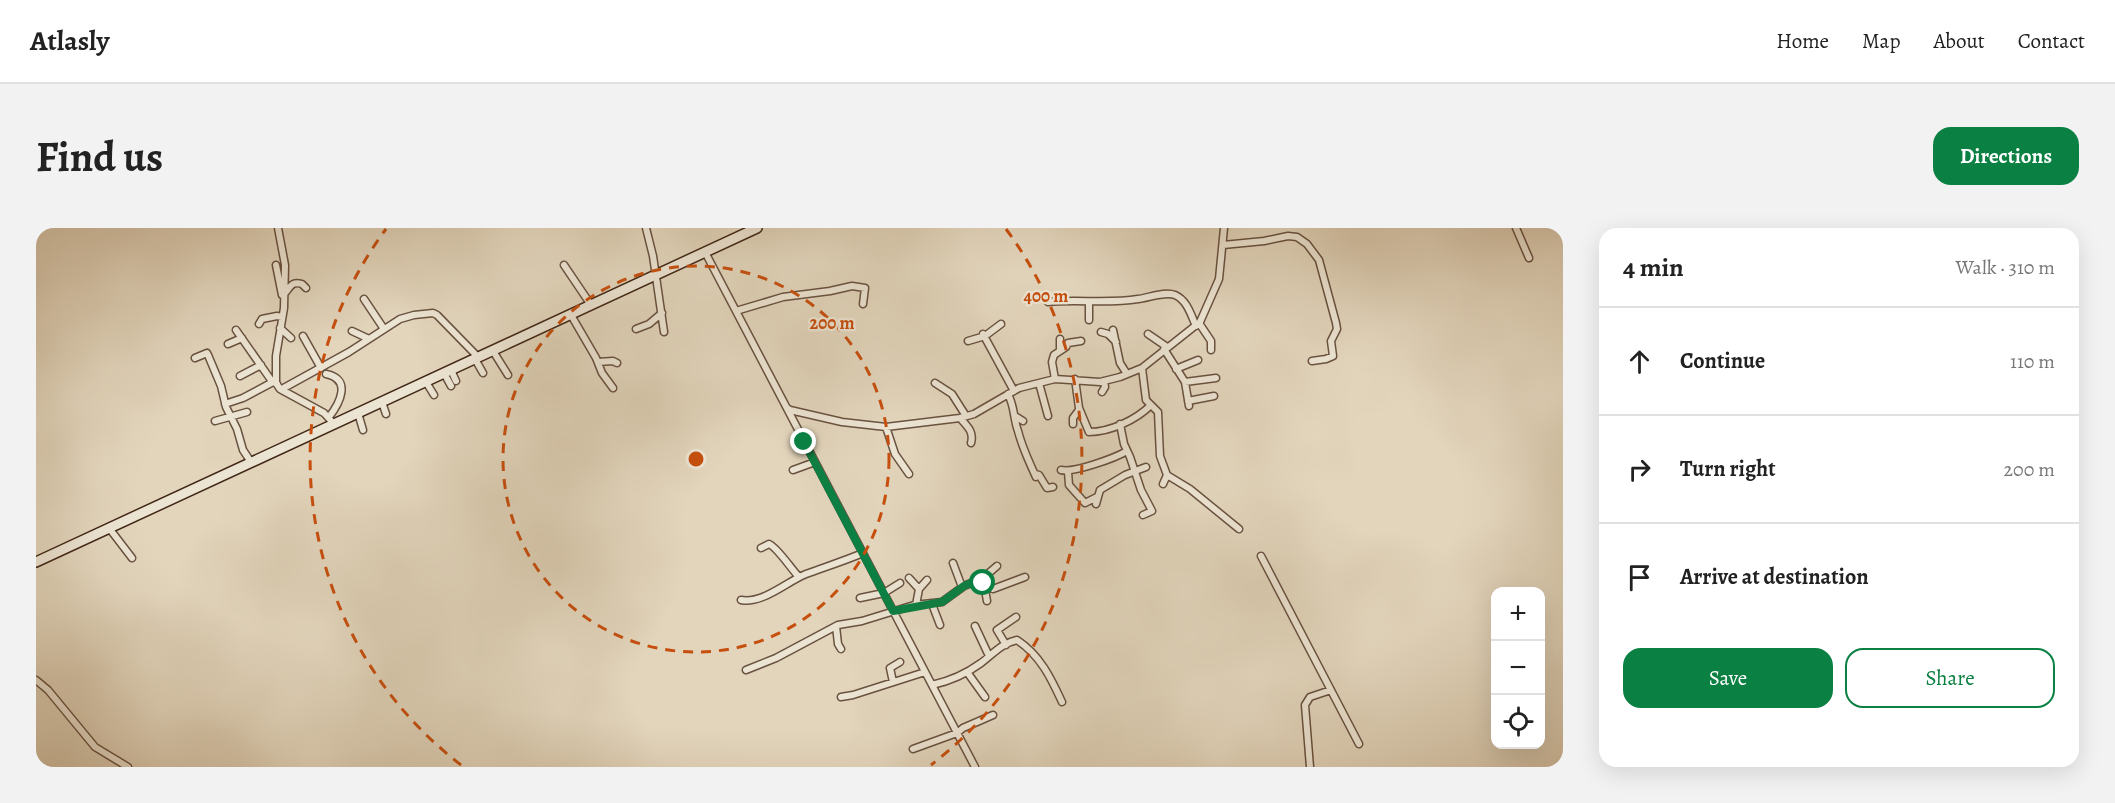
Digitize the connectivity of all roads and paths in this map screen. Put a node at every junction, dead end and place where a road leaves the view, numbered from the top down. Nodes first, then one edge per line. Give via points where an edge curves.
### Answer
1 (278, 228) edge
2 (646, 228) edge
3 (757, 228) edge
4 (1224, 228) edge
5 (1516, 228) edge
6 (1223, 245) junction
7 (705, 252) junction
8 (1529, 258) dead end
9 (276, 265) dead end
10 (564, 265) dead end
11 (657, 275) junction
12 (306, 288) dead end
13 (284, 293) junction
14 (364, 299) dead end
15 (284, 301) junction
16 (1048, 302) dead end
17 (1089, 302) junction
18 (863, 304) dead end
19 (591, 305) junction
20 (736, 311) junction
21 (662, 313) junction
22 (571, 315) junction
23 (282, 317) junction
24 (1089, 320) dead end
25 (259, 324) dead end
26 (1001, 324) dead end
27 (1197, 325) junction
28 (280, 328) junction
29 (384, 329) junction
30 (636, 329) dead end
31 (236, 330) dead end
32 (1113, 330) dead end
33 (352, 331) dead end
34 (664, 332) dead end
35 (1101, 332) dead end
36 (1148, 334) dead end
37 (984, 335) junction
38 (303, 336) dead end
39 (242, 338) junction
40 (291, 338) dead end
41 (369, 339) junction
42 (1059, 339) dead end
43 (968, 341) dead end
44 (1081, 341) dead end
45 (1116, 342) junction
46 (228, 345) dead end
47 (1166, 348) junction
48 (1211, 350) dead end
49 (493, 351) junction
50 (1060, 351) junction
51 (195, 358) dead end
52 (477, 358) junction
53 (1198, 360) dead end
54 (1312, 360) dead end
55 (598, 362) junction
56 (617, 363) dead end
57 (261, 365) junction
58 (321, 368) junction
59 (1142, 368) junction
60 (1176, 369) junction
61 (448, 371) junction
62 (483, 373) dead end
63 (326, 374) dead end
64 (1127, 374) junction
65 (508, 375) dead end
66 (240, 376) dead end
67 (1216, 378) dead end
68 (1055, 379) junction
69 (1075, 379) junction
70 (1104, 381) junction
71 (426, 382) junction
72 (1185, 382) junction
73 (935, 383) dead end
74 (1039, 383) junction
75 (454, 384) dead end
76 (277, 385) junction
77 (613, 388) dead end
78 (1011, 392) junction
79 (1102, 392) dead end
80 (434, 395) dead end
81 (1214, 396) dead end
82 (381, 402) junction
83 (225, 404) junction
84 (784, 405) junction
85 (1150, 405) junction
86 (1079, 410) junction
87 (247, 412) dead end
88 (358, 413) junction
89 (386, 414) dead end
90 (230, 416) junction
91 (1015, 416) junction
92 (1048, 416) dead end
93 (963, 417) junction
94 (332, 421) junction
95 (1023, 421) dead end
96 (215, 422) dead end
97 (1073, 424) dead end
98 (1120, 424) junction
99 (886, 427) junction
100 (363, 430) dead end
101 (971, 443) dead end
102 (1127, 451) junction
103 (251, 462) junction
104 (815, 462) junction
105 (1146, 467) dead end
106 (793, 470) dead end
107 (1135, 472) junction
108 (909, 474) dead end
109 (1167, 475) junction
110 (1163, 484) dead end
111 (1053, 487) dead end
112 (1143, 514) dead end
113 (109, 528) junction
114 (1239, 529) dead end
115 (761, 548) dead end
116 (863, 553) junction
117 (1261, 556) dead end
118 (132, 558) dead end
119 (36, 562) edge
120 (953, 563) dead end
121 (997, 566) dead end
122 (799, 577) junction
123 (1025, 577) dead end
124 (909, 578) dead end
125 (983, 578) junction
126 (927, 580) dead end
127 (976, 581) junction
128 (900, 583) dead end
129 (984, 586) junction
130 (962, 587) junction
131 (919, 589) junction
132 (884, 593) junction
133 (860, 598) dead end
134 (741, 600) dead end
135 (987, 601) dead end
136 (932, 604) junction
137 (916, 605) junction
138 (893, 611) junction
139 (1016, 617) dead end
140 (940, 625) dead end
141 (836, 626) junction
142 (975, 626) dead end
143 (1006, 645) junction
144 (841, 649) dead end
145 (989, 656) junction
146 (900, 662) dead end
147 (746, 670) dead end
148 (925, 672) junction
149 (967, 672) junction
150 (36, 680) edge
151 (893, 682) junction
152 (932, 685) junction
153 (1331, 690) junction
154 (841, 697) dead end
155 (985, 697) dead end
156 (1062, 702) dead end
157 (993, 715) dead end
158 (957, 733) junction
159 (1359, 744) dead end
160 (913, 748) dead end
161 (128, 767) edge
162 (975, 767) edge
163 (1310, 767) edge

1 - 13 street via 284,258
2 - 11 street
3 - 7 street
4 - 6 street
5 - 8 street
6 - 27 street via 1219,279
6 - 54 street via 1288,236 1301,239 1318,257 1337,326 1331,341 1333,356
7 - 11 street
7 - 20 street
9 - 15 street
10 - 19 street
11 - 19 street
11 - 21 street
12 - 13 street via 295,283
13 - 15 street
14 - 29 street
15 - 23 street
16 - 17 street
17 - 24 street
17 - 27 street via 1174,295 1186,305
18 - 20 street via 865,288 852,286 783,297
19 - 22 street
20 - 84 street
21 - 30 street
21 - 34 street
22 - 49 street
22 - 55 street
23 - 25 street via 262,319
23 - 28 street
26 - 37 street
27 - 47 street
27 - 48 street via 1211,341
28 - 40 street
28 - 76 street
29 - 41 street
29 - 52 street via 405,317 433,314 443,319
31 - 39 street
32 - 45 street
33 - 41 street
35 - 45 street
36 - 47 street
37 - 43 street
37 - 78 street
38 - 58 street
39 - 46 street
39 - 57 street
41 - 58 street
42 - 50 street
44 - 50 street via 1068,343
45 - 64 street via 1120,363
47 - 59 street
47 - 60 street
49 - 52 street
49 - 65 street
50 - 68 street via 1052,358
51 - 83 street via 207,353
52 - 61 street
52 - 62 street
53 - 60 street
55 - 56 street
55 - 77 street
57 - 66 street
57 - 76 street
58 - 76 street
59 - 64 street
59 - 85 street
60 - 72 street
61 - 71 street
61 - 75 street
63 - 94 street via 335,377 343,388
64 - 70 street
67 - 72 street
68 - 69 street
68 - 74 street
69 - 70 street
69 - 86 street
70 - 79 street
71 - 80 street
71 - 82 street
72 - 81 street via 1188,404
73 - 93 street via 952,394
74 - 78 street
74 - 92 street
76 - 83 street
76 - 94 street via 324,412
78 - 91 street
78 - 93 street
82 - 88 street
82 - 89 street
83 - 90 street
84 - 99 street via 790,410 842,422
84 - 104 street
85 - 98 street
85 - 109 street via 1158,412 1160,456
86 - 97 street
86 - 98 street via 1089,432
87 - 90 street
88 - 94 street
88 - 100 street
90 - 96 street
90 - 103 street
91 - 95 street
91 - 111 street via 1035,475 1047,488
93 - 99 street
93 - 101 street via 972,433
94 - 103 street
98 - 102 street
99 - 108 street
102 - 107 street
102 - 107 street via 1064,471 1069,485 1085,503 1096,501 1102,488
103 - 113 street
104 - 106 street
104 - 116 street
105 - 107 street
107 - 112 street via 1152,511
109 - 110 street
109 - 114 street
113 - 118 street
113 - 119 street
115 - 122 street via 773,545
116 - 122 street
116 - 132 street
117 - 153 street
120 - 130 street
121 - 125 street
122 - 134 street via 759,598
123 - 129 street via 998,588
124 - 131 street
125 - 127 street
125 - 129 street
126 - 131 street
127 - 129 street
127 - 130 street
128 - 132 street
129 - 135 street
130 - 136 street via 942,602
131 - 137 street
132 - 133 street
132 - 138 street
136 - 137 street
136 - 140 street
137 - 138 street
138 - 141 street
138 - 148 street
139 - 143 street via 998,630
141 - 144 street
141 - 147 street
142 - 145 street
143 - 145 street
143 - 156 street via 1017,640 1033,654 1046,669
145 - 149 street
146 - 151 street via 890,668
148 - 151 street
148 - 152 street
149 - 152 street
149 - 155 street
150 - 161 street via 95,747
151 - 154 street
152 - 158 street
153 - 159 street
153 - 163 street via 1310,697 1305,705
157 - 158 street
158 - 160 street
158 - 162 street

